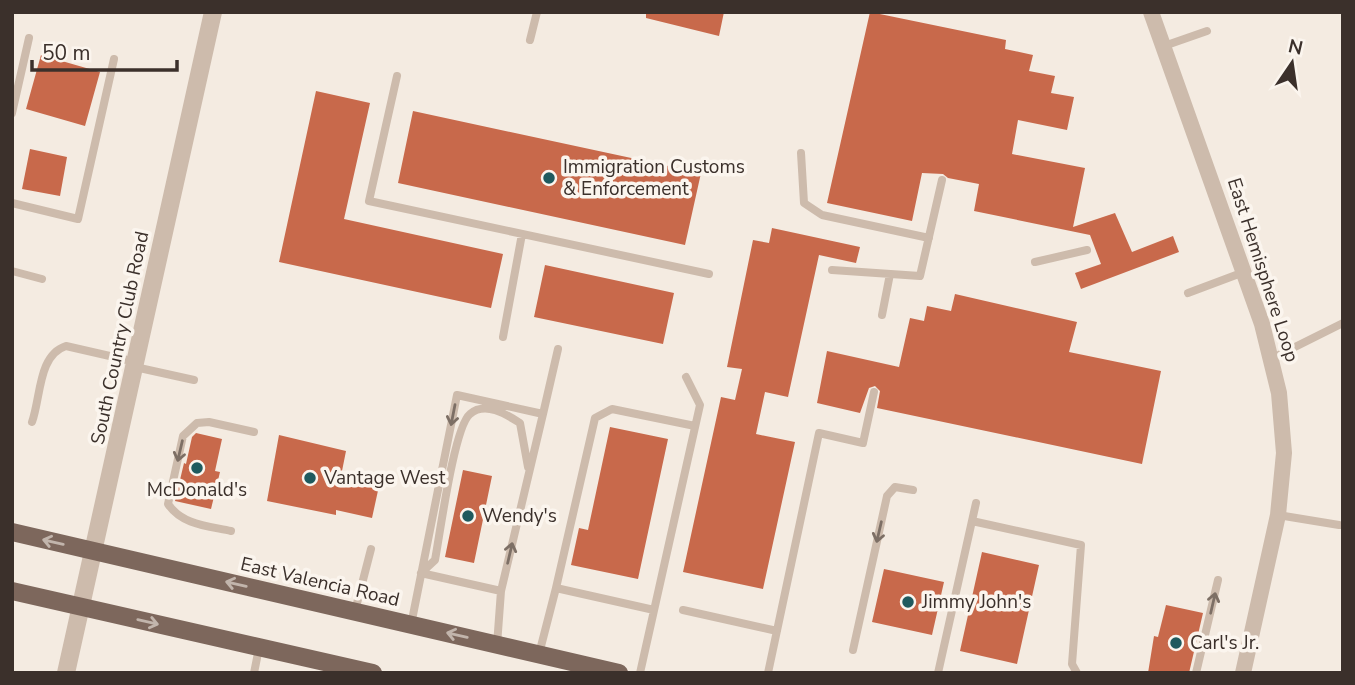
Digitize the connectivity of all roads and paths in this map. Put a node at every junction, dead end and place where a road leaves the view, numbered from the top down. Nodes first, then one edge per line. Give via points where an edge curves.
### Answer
1 (537, 12) edge
2 (1151, 12) edge
3 (208, 13) edge
4 (1207, 31) dead end
5 (29, 38) dead end
6 (530, 40) dead end
7 (1164, 46) junction
8 (114, 59) dead end
9 (397, 76) dead end
10 (12, 113) edge
11 (801, 153) dead end
12 (942, 180) dead end
13 (12, 203) edge
14 (522, 234) junction
15 (929, 238) junction
16 (1087, 250) dead end
17 (1035, 262) dead end
18 (832, 270) dead end
19 (12, 271) edge
20 (1244, 272) junction
21 (709, 274) dead end
22 (890, 274) junction
23 (42, 279) dead end
24 (1188, 293) dead end
25 (882, 314) dead end
26 (1343, 323) edge
27 (503, 337) dead end
28 (558, 349) dead end
29 (1270, 359) junction
30 (136, 365) junction
31 (687, 377) dead end
32 (194, 380) dead end
33 (874, 392) dead end
34 (543, 414) junction
35 (32, 422) dead end
36 (695, 426) junction
37 (254, 432) dead end
38 (529, 472) junction
39 (913, 490) dead end
40 (976, 503) dead end
41 (1278, 515) junction
42 (972, 521) junction
43 (1339, 525) dead end
44 (231, 531) dead end
45 (12, 532) edge
46 (370, 550) dead end
47 (95, 551) junction
48 (421, 573) junction
49 (1218, 580) dead end
50 (556, 587) junction
51 (501, 590) junction
52 (12, 591) edge
53 (82, 607) junction
54 (654, 610) junction
55 (683, 610) dead end
56 (355, 612) junction
57 (411, 625) junction
58 (778, 631) junction
59 (497, 645) junction
60 (259, 647) junction
61 (853, 650) dead end
62 (539, 654) junction
63 (66, 673) edge
64 (254, 673) edge
65 (373, 673) edge
66 (619, 673) edge
67 (640, 673) edge
68 (768, 673) edge
69 (938, 673) edge
70 (1077, 673) edge
71 (1196, 673) edge
72 (1243, 673) edge

1 - 6 lane
2 - 7 street, East Hemisphere Loop
3 - 30 street, South Country Club Road
4 - 7 lane
5 - 10 lane
7 - 20 street, East Hemisphere Loop
8 - 13 lane via 78,219
9 - 14 lane via 369,201
11 - 15 lane via 804,203 822,215
12 - 15 lane
14 - 21 lane
14 - 27 lane
15 - 22 lane via 920,276
16 - 17 lane
18 - 22 lane
19 - 23 lane
20 - 24 lane
20 - 29 street, East Hemisphere Loop
22 - 25 lane
26 - 29 lane
28 - 34 lane
29 - 41 street, East Hemisphere Loop via 1279,393 1284,453
30 - 32 lane
30 - 35 lane via 66,346 57,348 48,355
30 - 47 street, South Country Club Road
31 - 36 lane via 700,405
33 - 58 lane via 863,443 819,433
34 - 38 lane
34 -> 48 lane via 457,395
36 - 50 lane via 612,409 595,418
36 - 54 lane
37 -> 44 lane via 209,422 197,423 183,436 168,504 190,522
38 - 48 lane via 520,423 500,410 469,414 459,433 435,560
51 -> 38 lane
39 -> 61 lane via 895,487 887,496
40 - 42 lane
41 - 43 lane
41 - 72 street, East Hemisphere Loop
42 - 69 lane
42 - 70 lane via 1081,545 1072,664
47 -> 45 main road, East Valencia Road
46 - 56 lane
47 - 53 street, South Country Club Road
56 -> 47 main road, East Valencia Road
48 - 51 lane
48 - 57 lane
71 -> 49 lane
50 - 54 lane
50 - 62 lane
51 - 59 lane
52 - 53 main road
53 -> 60 main road
53 - 63 street, South Country Club Road
54 - 67 lane
55 - 58 lane
56 - 57 main road, East Valencia Road
59 -> 57 main road, East Valencia Road
58 - 68 lane
59 - 62 main road, East Valencia Road
60 - 64 lane
60 - 65 main road
62 - 66 main road, East Valencia Road

